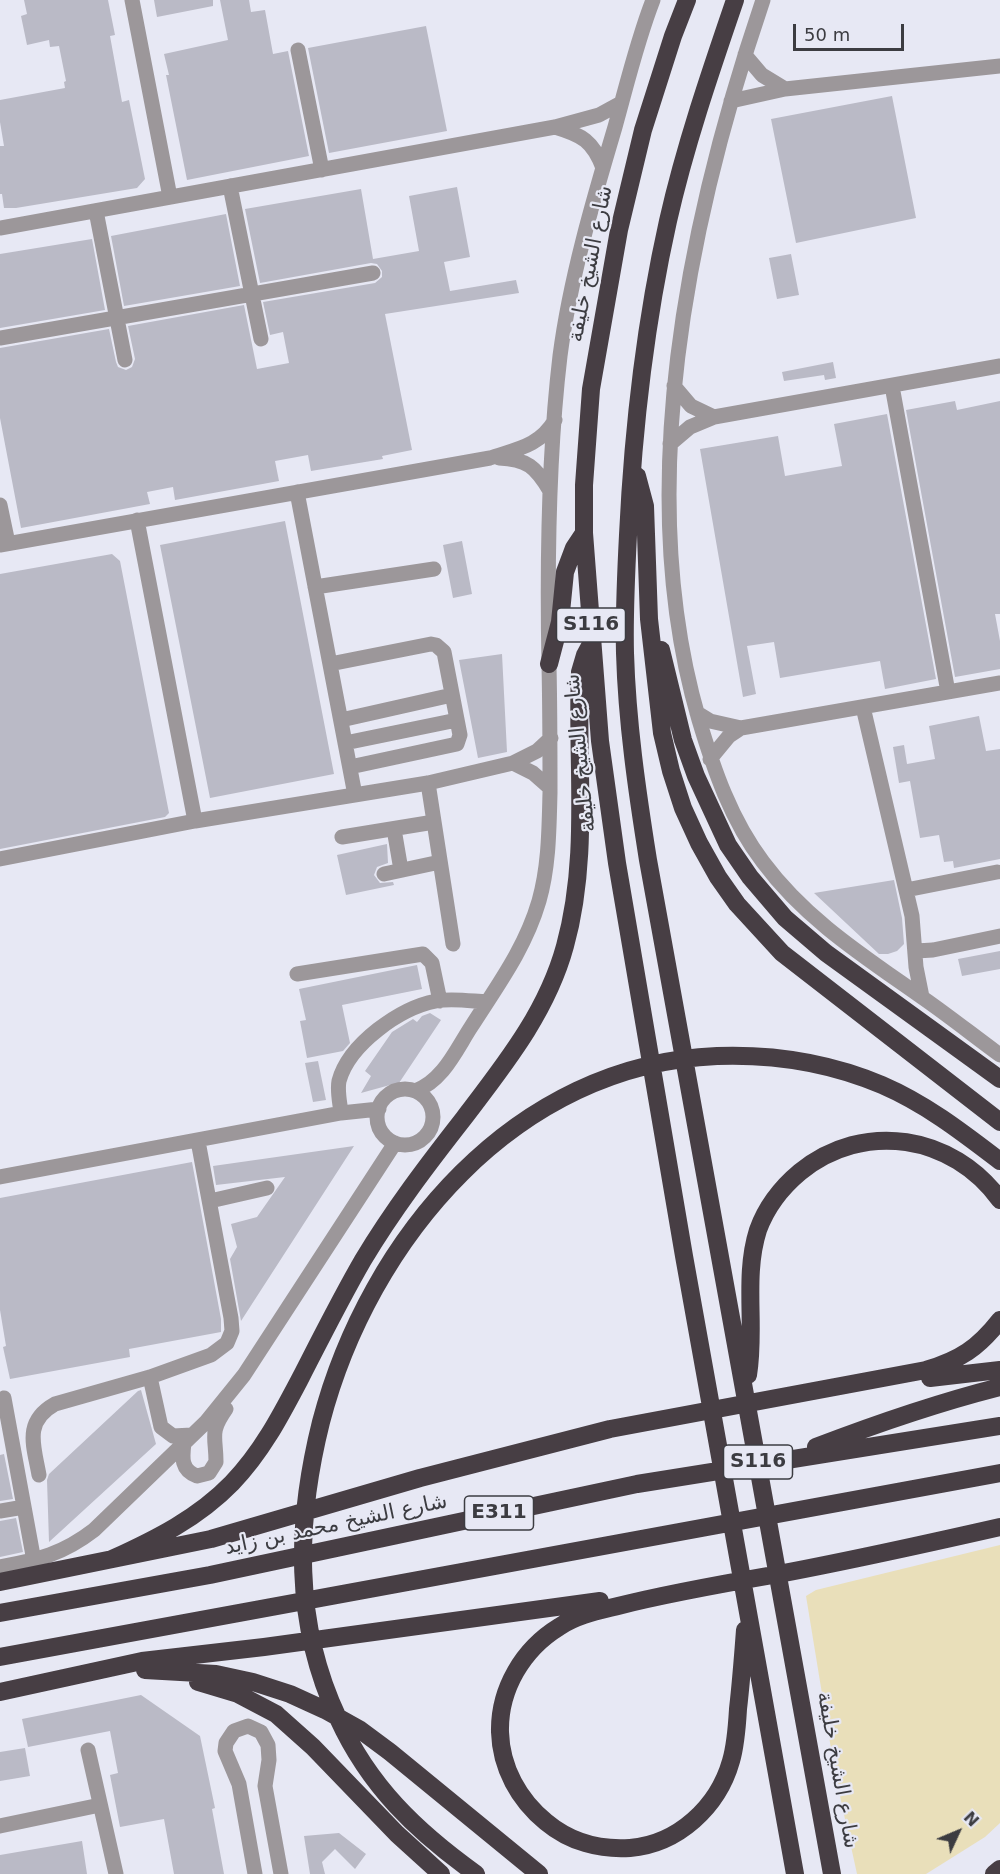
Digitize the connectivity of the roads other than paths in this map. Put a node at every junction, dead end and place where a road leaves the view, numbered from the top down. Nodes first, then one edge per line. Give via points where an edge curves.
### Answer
1 (132, 0) edge
2 (653, 0) edge
3 (687, 0) edge
4 (735, 0) edge
5 (763, 0) edge
6 (298, 50) dead end
7 (745, 55) junction
8 (1000, 66) edge
9 (785, 89) junction
10 (731, 101) junction
11 (621, 103) junction
12 (555, 127) junction
13 (603, 168) junction
14 (321, 170) junction
15 (230, 186) junction
16 (170, 197) junction
17 (96, 211) junction
18 (0, 228) edge
19 (373, 273) dead end
20 (252, 294) junction
21 (116, 318) junction
22 (0, 338) edge
23 (261, 339) dead end
24 (124, 360) dead end
25 (1000, 366) edge
26 (674, 386) junction
27 (892, 386) junction
28 (714, 417) junction
29 (555, 420) junction
30 (670, 444) junction
31 (632, 456) junction
32 (490, 458) junction
33 (550, 491) junction
34 (297, 492) junction
35 (0, 506) edge
36 (137, 520) junction
37 (584, 533) junction
38 (4, 544) edge
39 (434, 568) dead end
40 (315, 587) junction
41 (649, 619) junction
42 (592, 642) junction
43 (330, 664) junction
44 (549, 664) junction
45 (1000, 683) edge
46 (948, 692) junction
47 (452, 695) junction
48 (863, 707) junction
49 (697, 713) junction
50 (341, 720) junction
51 (457, 720) junction
52 (741, 728) junction
53 (551, 738) junction
54 (345, 742) junction
55 (710, 759) junction
56 (513, 763) junction
57 (350, 767) junction
58 (428, 783) junction
59 (550, 788) junction
60 (355, 795) junction
61 (195, 821) junction
62 (434, 822) junction
63 (394, 829) junction
64 (342, 837) dead end
65 (0, 859) edge
66 (440, 862) junction
67 (401, 870) junction
68 (998, 872) dead end
69 (384, 874) dead end
70 (906, 890) junction
71 (1000, 936) edge
72 (453, 944) dead end
73 (915, 954) junction
74 (297, 974) dead end
75 (890, 976) junction
76 (922, 997) junction
77 (440, 1001) junction
78 (487, 1002) junction
79 (1000, 1055) edge
80 (1000, 1079) edge
81 (415, 1091) junction
82 (379, 1110) junction
83 (341, 1113) junction
84 (1000, 1122) edge
85 (198, 1141) junction
86 (395, 1143) junction
87 (1000, 1161) edge
88 (0, 1177) edge
89 (267, 1188) dead end
90 (1000, 1200) edge
91 (210, 1201) junction
92 (1000, 1320) edge
93 (1000, 1370) edge
94 (244, 1375) junction
95 (150, 1377) junction
96 (1000, 1387) edge
97 (812, 1391) junction
98 (745, 1392) junction
99 (4, 1398) dead end
100 (1000, 1426) edge
101 (188, 1439) junction
102 (782, 1460) junction
103 (1000, 1473) edge
104 (39, 1475) dead end
105 (24, 1507) junction
106 (0, 1511) edge
107 (1000, 1527) edge
108 (112, 1559) junction
109 (34, 1561) junction
110 (0, 1567) edge
111 (0, 1582) edge
112 (656, 1596) junction
113 (748, 1605) junction
114 (0, 1613) edge
115 (0, 1657) edge
116 (89, 1672) junction
117 (62, 1679) junction
118 (0, 1692) edge
119 (88, 1750) dead end
120 (100, 1806) junction
121 (0, 1826) edge
122 (1000, 1869) edge
123 (116, 1874) edge
124 (255, 1874) edge
125 (281, 1874) edge
126 (441, 1874) edge
127 (476, 1874) edge
128 (539, 1874) edge
129 (795, 1874) edge
130 (832, 1874) edge
131 (994, 1874) edge

1 - 16 street
2 - 11 street
3 - 37 highway, شارع الشيخ خليفة / S116 via 643,130 619,230 591,389
4 - 31 highway, S116 via 699,106 668,222
5 - 7 street
6 - 14 street
7 - 9 street via 762,75
7 - 10 street
8 - 9 street
9 - 10 street
10 - 26 street via 720,136 688,291
11 - 12 street via 599,115
11 - 13 street
12 - 13 street via 584,138
12 - 14 street
13 - 29 street via 562,345
14 - 15 street
15 - 16 street
15 - 20 street
16 - 17 street
17 - 18 street
17 - 21 street
19 - 20 street
20 - 21 street
20 - 23 street
21 - 22 street
21 - 24 street
25 - 27 street
26 - 28 street via 692,406
26 - 30 street
27 - 28 street
27 - 46 street
28 - 30 street via 690,427
29 - 32 street via 531,445
29 - 33 street
30 - 49 street via 674,594 679,637
31 - 41 highway via 645,507
31 - 98 highway, S116 via 624,628 633,758
32 - 33 street via 526,463 539,473
32 - 34 street
33 - 44 street
34 - 36 street
34 - 40 street
35 - 38 street
36 - 38 street
36 - 61 street
37 - 42 highway, شارع الشيخ خليفة / S116
37 - 44 highway via 564,572 560,622
39 - 40 street
40 - 43 street
41 - 80 highway via 662,651 683,740 696,776 728,845 750,877 785,918 819,947
41 - 84 highway via 662,733 671,771 691,826 718,877 782,953
42 - 108 highway via 580,672 580,856 575,906 558,967 541,1007 504,1065 425,1169 363,1260 275,1427 255,1456 205,1507 177,1527
42 - 113 highway, شارع الشيخ خليفة / S116 via 607,799
43 - 47 street via 436,645 444,652
43 - 50 street
44 - 53 street
45 - 46 street
46 - 48 street
47 - 50 street
47 - 51 street
48 - 52 street
48 - 70 street
49 - 52 street via 710,721
49 - 55 street
50 - 54 street
51 - 54 street
51 - 57 street via 460,739 454,746
52 - 55 street
53 - 56 street via 537,751
53 - 59 street
54 - 57 street
55 - 75 street via 749,842 781,884 820,923
56 - 58 street
56 - 59 street
57 - 60 street
58 - 60 street
58 - 62 street
59 - 78 street via 549,841 540,899 518,954
60 - 61 street
61 - 65 street
62 - 63 street
62 - 66 street
63 - 64 street
63 - 67 street
66 - 67 street
66 - 72 street
67 - 69 street
68 - 70 street
70 - 73 street
71 - 73 street
73 - 75 street
73 - 76 street
74 - 77 street via 423,954 432,963
75 - 76 street
76 - 79 street
77 - 78 street
77 - 83 street via 405,1012 376,1032 356,1053 339,1083
78 - 81 street via 440,1075
81 - 82 street via 393,1092
81 - 86 street via 432,1108 431,1127 414,1143
82 - 83 street
82 - 86 street via 381,1129
83 - 85 street
85 - 88 street
85 - 91 street
86 - 94 street
87 - 127 highway via 915,1101 851,1074 764,1057 734,1055 675,1060 590,1084 513,1128 468,1166 408,1237 360,1317 326,1404 306,1500 303,1586 310,1638 330,1702 366,1769 422,1833
89 - 91 street
90 - 98 highway via 969,1167 945,1152 918,1143 862,1142 811,1163 772,1203 751,1255 751,1340
91 - 95 street via 231,1318 230,1338 211,1355
92 - 97 highway via 986,1338 948,1363
93 - 97 highway
94 - 101 street
94 - 101 street via 217,1424 213,1443 216,1462 209,1473 197,1476 187,1470 182,1459
95 - 101 street via 161,1427 173,1436
95 - 104 street via 55,1404 42,1413 32,1434
96 - 102 highway via 870,1426
97 - 108 highway via 610,1429 420,1478 211,1539
98 - 130 highway, شارع الشيخ خليفة / S116
99 - 105 street
100 - 102 highway, شارع الشيخ محمد بن زايد / E311
101 - 109 street via 94,1530 62,1551
102 - 114 highway, شارع الشيخ محمد بن زايد / E311 via 637,1484 210,1575
103 - 115 highway, E311
105 - 106 street
105 - 109 street
107 - 112 highway via 826,1565
108 - 111 highway
109 - 110 street
112 - 113 highway via 560,1626 525,1657 503,1700 500,1741 504,1762 523,1799 554,1829 594,1846 616,1849 649,1844 679,1832 712,1801 724,1782 736,1738
112 - 116 highway via 152,1660
113 - 129 highway, S116
116 - 117 highway
116 - 128 highway via 179,1670 216,1674 290,1694 359,1729
117 - 118 highway
117 - 126 highway via 174,1679 217,1686 258,1703 293,1728
119 - 120 street
120 - 121 street
120 - 123 street
122 - 131 highway
124 - 125 street via 239,1784 225,1750 234,1731 248,1726 261,1732 268,1745 266,1786

